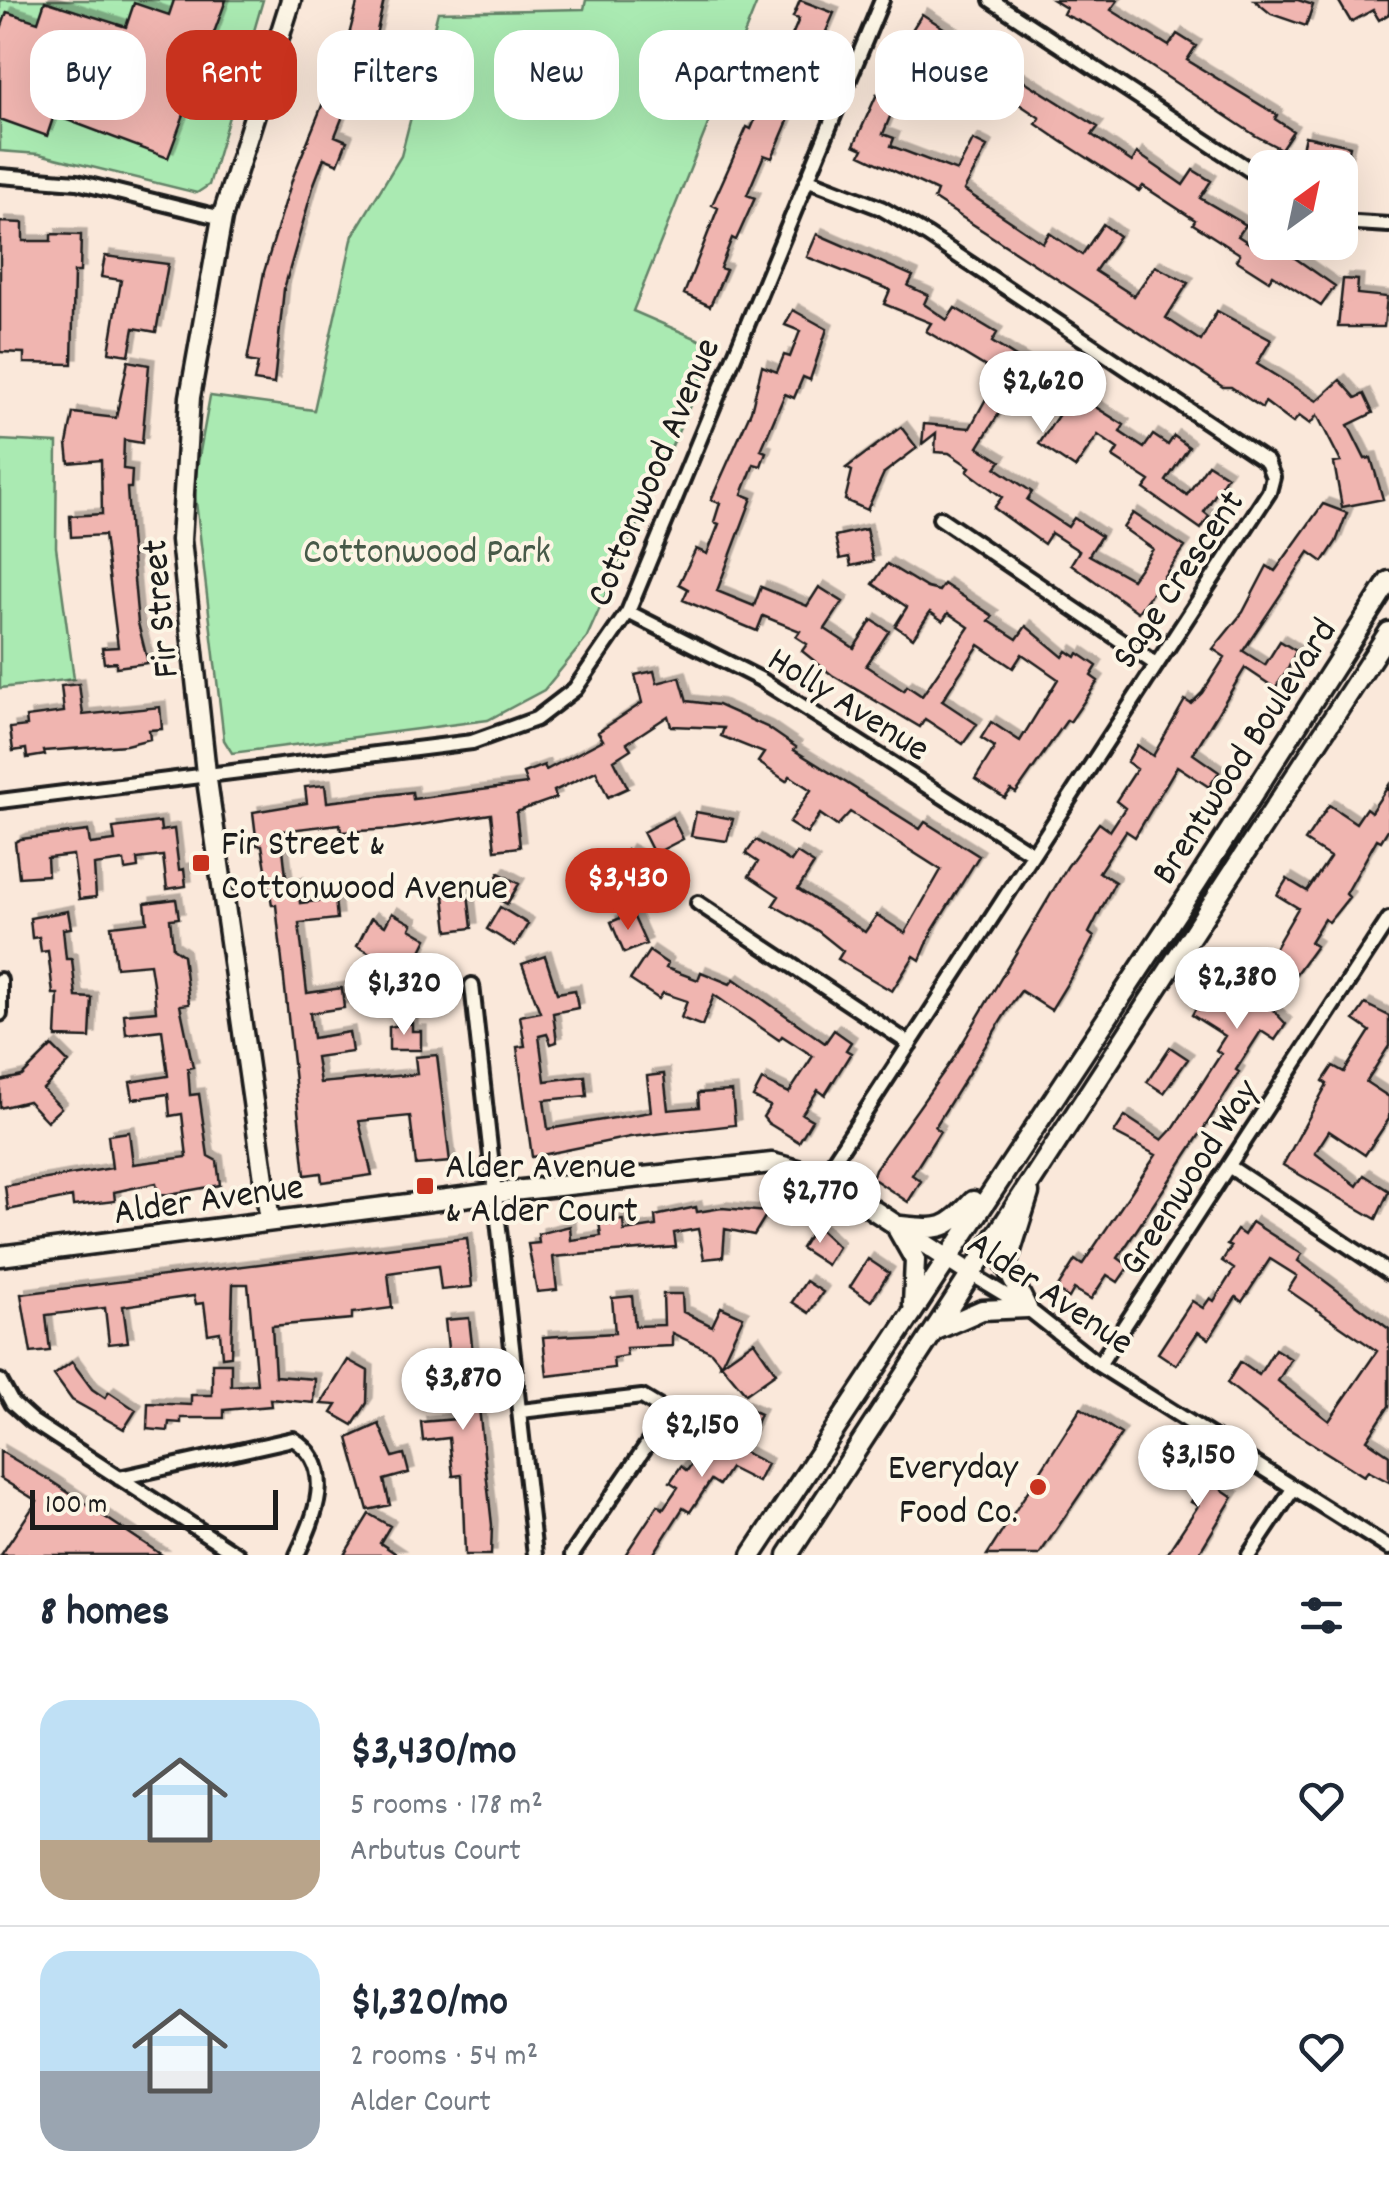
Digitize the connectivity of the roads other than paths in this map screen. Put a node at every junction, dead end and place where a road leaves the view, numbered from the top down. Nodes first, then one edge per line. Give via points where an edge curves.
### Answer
1 (291, 0) edge
2 (882, 0) edge
3 (991, 0) edge
4 (1248, 169) edge
5 (0, 176) edge
6 (809, 180) junction
7 (222, 218) junction
8 (1358, 223) edge
9 (1389, 225) edge
10 (940, 518) dead end
11 (1389, 581) edge
12 (628, 612) junction
13 (1389, 632) edge
14 (1154, 663) junction
15 (206, 772) junction
16 (0, 801) edge
17 (1034, 854) junction
18 (698, 903) dead end
19 (1389, 919) edge
20 (0, 980) edge
21 (472, 984) dead end
22 (0, 1014) edge
23 (910, 1044) junction
24 (1230, 1167) junction
25 (1003, 1169) junction
26 (823, 1177) junction
27 (1031, 1182) junction
28 (494, 1193) junction
29 (270, 1221) junction
30 (896, 1226) junction
31 (0, 1256) edge
32 (945, 1258) junction
33 (1389, 1273) edge
34 (971, 1274) junction
35 (1028, 1308) junction
36 (912, 1309) junction
37 (934, 1331) junction
38 (1100, 1364) junction
39 (0, 1381) edge
40 (520, 1411) junction
41 (119, 1478) junction
42 (1293, 1488) junction
43 (1389, 1548) edge
44 (238, 1555) edge
45 (297, 1555) edge
46 (536, 1555) edge
47 (572, 1555) edge
48 (752, 1555) edge
49 (788, 1555) edge
50 (1249, 1555) edge

1 - 7 main road, Fir Street
2 - 6 street, Cottonwood Avenue
3 - 4 street
5 - 7 street via 78,182
6 - 12 street, Cottonwood Avenue
6 - 14 street, Sage Crescent via 881,208 926,235 1267,462 1269,492
7 - 15 main road, Fir Street via 190,397 181,540
8 - 9 street
10 - 14 street
11 - 25 main road, Brentwood Boulevard
12 - 15 street, Cottonwood Avenue via 575,688 536,719 472,742
12 - 17 street, Holly Avenue via 760,679
13 - 27 main road, Brentwood Boulevard
14 - 17 street, Sage Crescent
15 - 16 street, Cottonwood Avenue
15 - 29 main road, Fir Street
17 - 23 street, Sage Crescent
18 - 23 street
19 - 24 street, Greenwood Way
20 - 22 street
21 - 28 street
23 - 26 street, Sage Crescent
24 - 33 street
24 - 38 street, Greenwood Way
25 - 30 main road via 952,1224 938,1230
25 - 32 main road, Brentwood Boulevard
26 - 28 main road, Alder Avenue via 742,1164
26 - 30 main road, Alder Avenue
27 - 34 main road, Brentwood Boulevard
27 - 35 main road via 1006,1266
28 - 29 main road, Alder Avenue
28 - 40 street
29 - 31 main road, Alder Avenue
30 - 32 main road, Alder Avenue
30 - 36 main road via 915,1260
32 - 34 main road, Alder Avenue
32 - 36 main road, Brentwood Boulevard
34 - 35 street, Alder Avenue
34 - 37 main road, Brentwood Boulevard
35 - 37 main road via 982,1310
35 - 38 street, Alder Avenue
36 - 48 main road, Brentwood Boulevard
37 - 49 main road, Brentwood Boulevard
38 - 42 street, Alder Avenue
39 - 41 street via 32,1421
40 - 46 street
40 - 47 street via 642,1397 662,1409 662,1424
41 - 44 street
41 - 45 street via 293,1439 310,1454 320,1503
42 - 43 street, Alder Avenue
42 - 50 street

